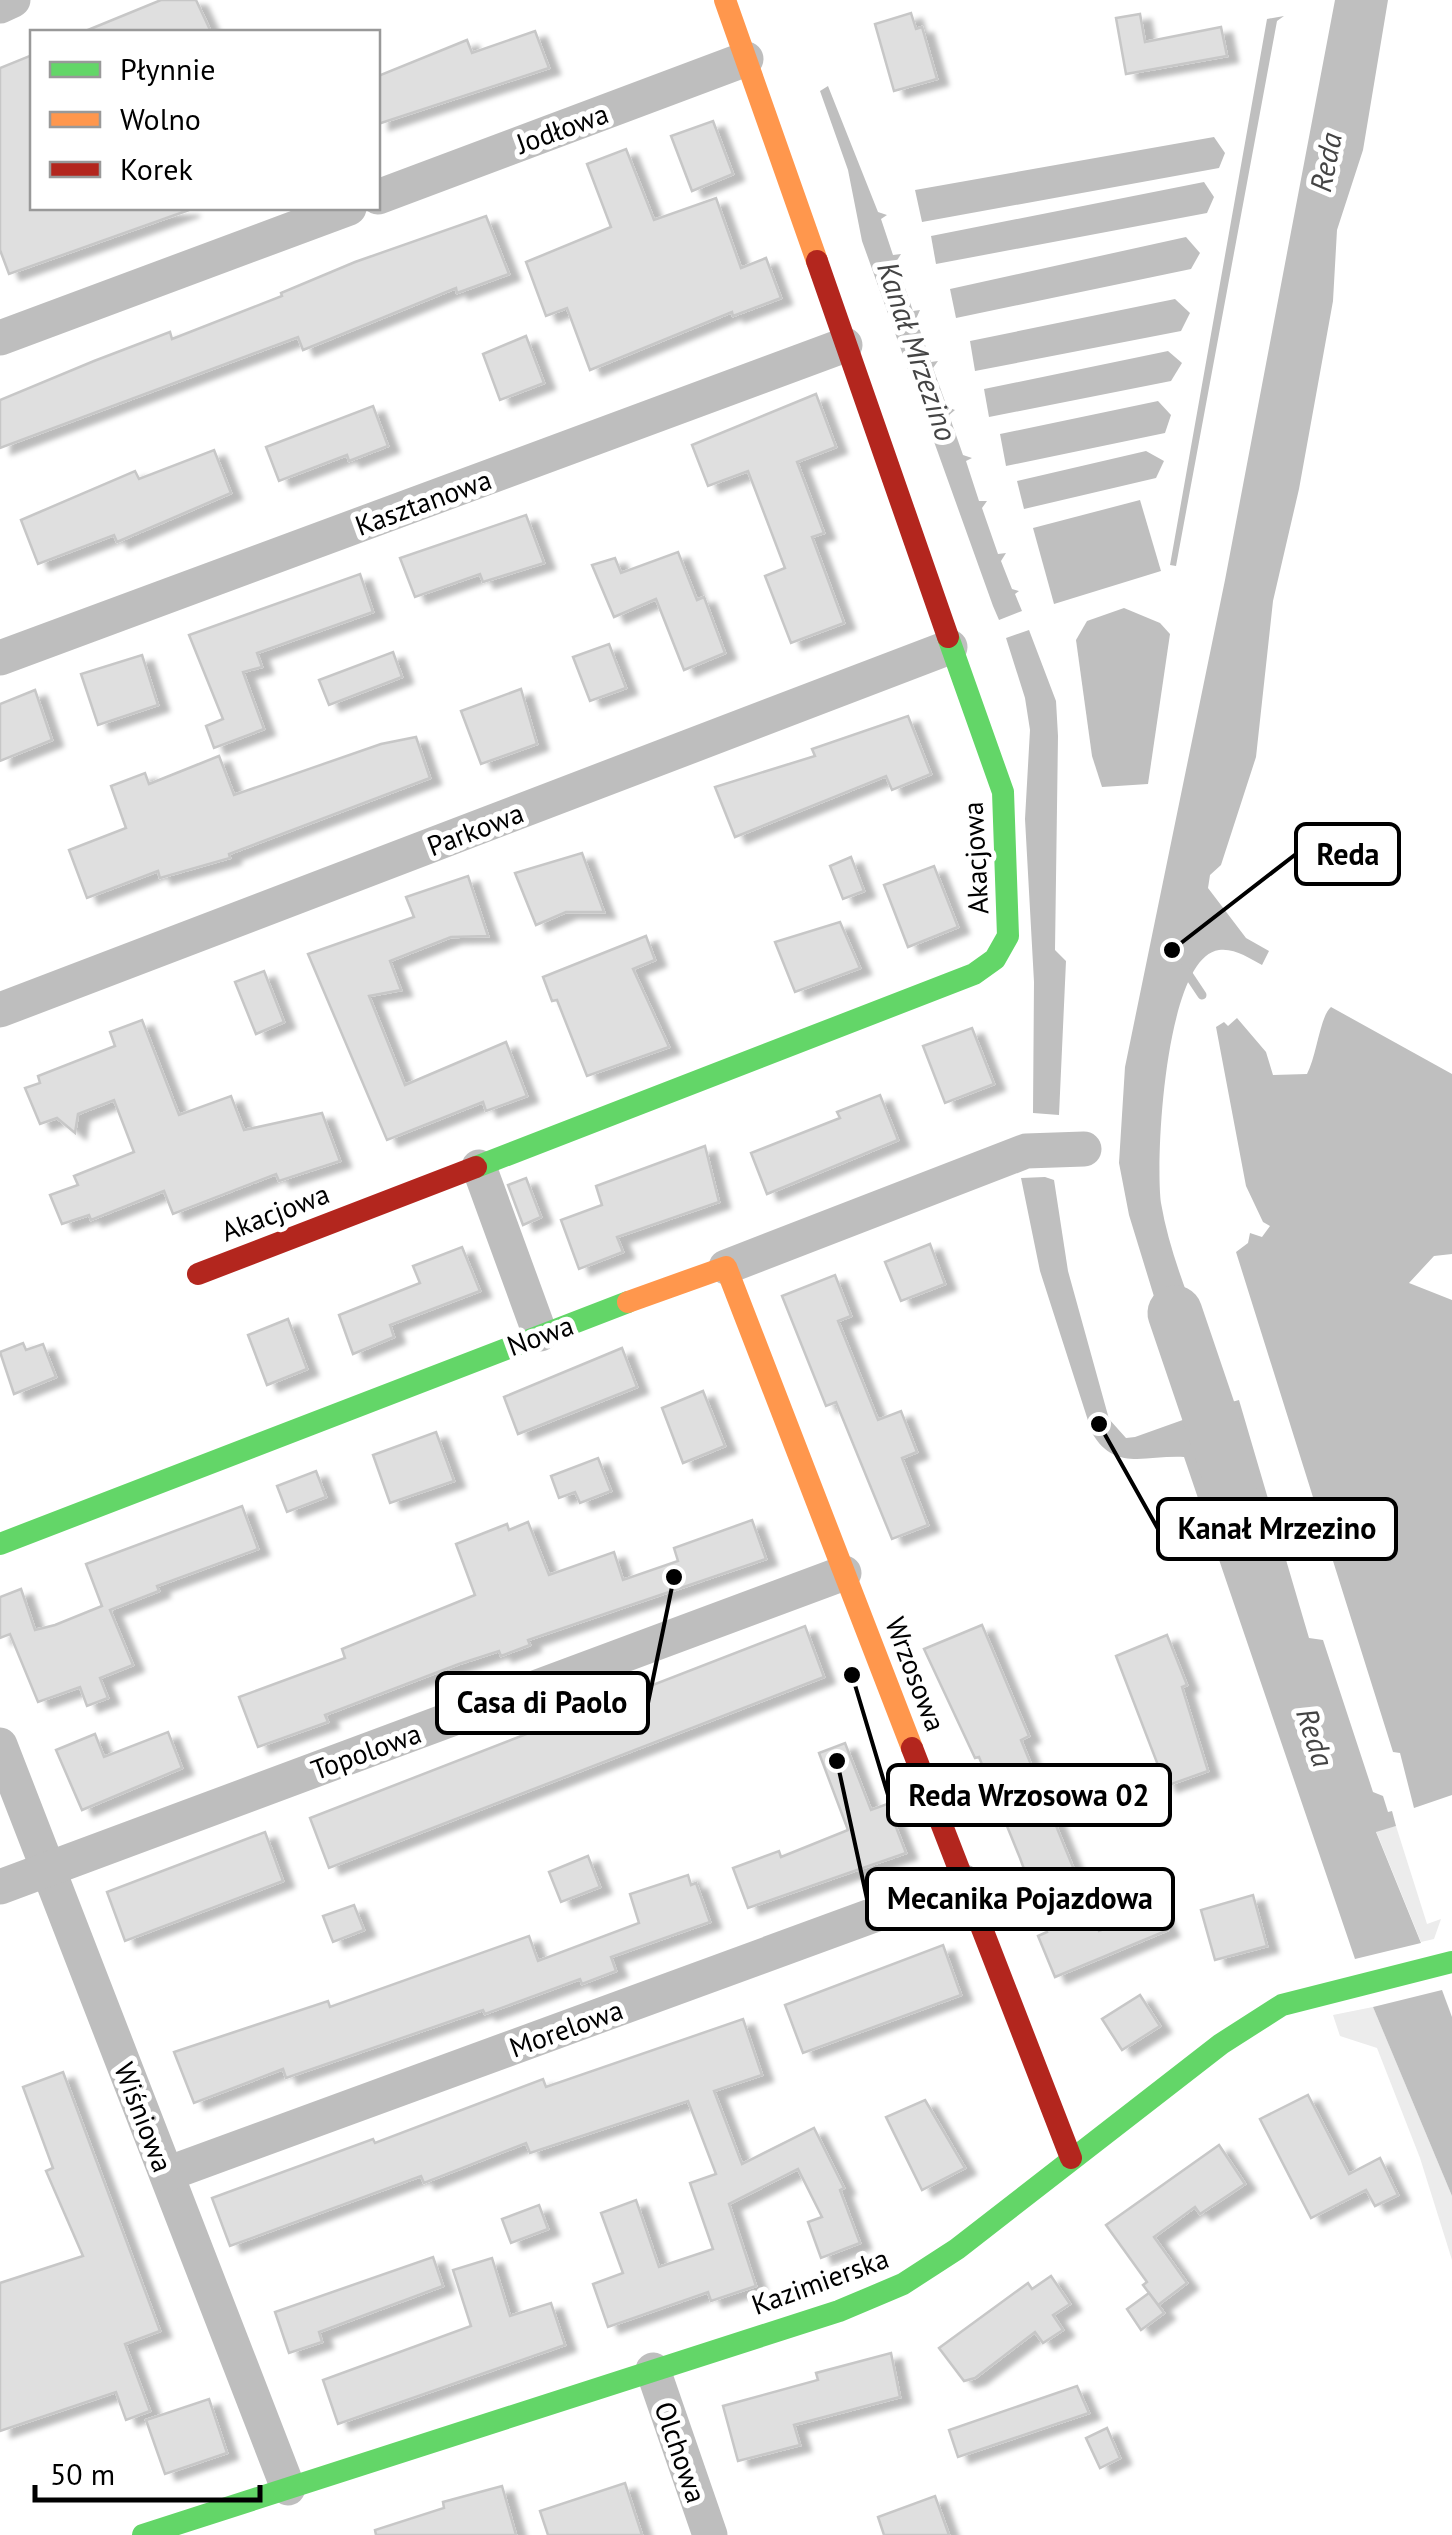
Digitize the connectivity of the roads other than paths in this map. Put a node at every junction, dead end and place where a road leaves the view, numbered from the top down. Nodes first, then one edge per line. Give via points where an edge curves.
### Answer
1 (13, 0) edge
2 (725, 0) edge
3 (0, 6) edge
4 (746, 60) junction
5 (380, 196) edge
6 (344, 210) edge
7 (0, 338) edge
8 (845, 346) junction
9 (950, 647) junction
10 (0, 658) edge
11 (0, 1010) edge
12 (1084, 1149) dead end
13 (479, 1167) junction
14 (726, 1268) junction
15 (198, 1274) dead end
16 (540, 1334) junction
17 (0, 1544) edge
18 (844, 1573) junction
19 (0, 1745) edge
20 (48, 1870) junction
21 (964, 1882) junction
22 (0, 1887) edge
23 (1450, 1962) edge
24 (1071, 2158) junction
25 (167, 2174) junction
26 (653, 2370) junction
27 (288, 2488) junction
28 (144, 2535) edge
29 (710, 2535) edge

1 - 3 street
2 - 4 street, Akacjowa
4 - 5 street, Jodłowa
4 - 8 street, Akacjowa
6 - 7 street
8 - 9 street, Akacjowa
8 - 10 street, Kasztanowa
9 - 11 street, Parkowa
9 - 13 street, Akacjowa via 1003,792 1008,936 996,959 974,974
12 - 14 street, Nowa via 1026,1151
13 - 15 street, Akacjowa
13 - 16 street
14 - 16 street, Nowa
14 - 18 street, Wrzosowa
16 - 17 street, Nowa
18 - 20 street, Topolowa
18 - 21 street, Wrzosowa
19 - 20 street, Wiśniowa
20 - 22 street, Topolowa
20 - 25 street, Wiśniowa
21 - 24 street, Wrzosowa
21 - 25 street, Morelowa
23 - 24 street, Kazimierska via 1282,2005
24 - 26 street, Kazimierska via 903,2284
25 - 27 street, Wiśniowa
26 - 27 street, Kazimierska
26 - 29 street, Olchowa
27 - 28 street, Kazimierska

